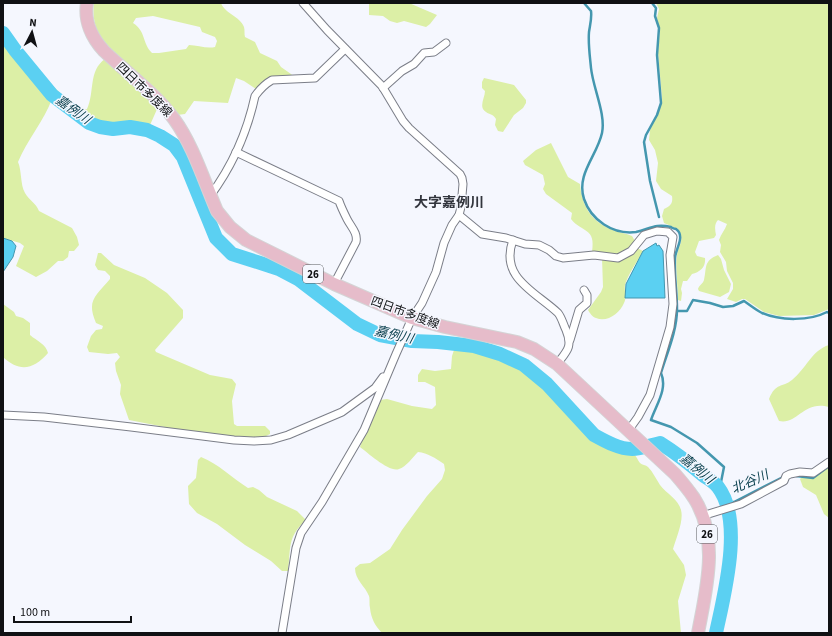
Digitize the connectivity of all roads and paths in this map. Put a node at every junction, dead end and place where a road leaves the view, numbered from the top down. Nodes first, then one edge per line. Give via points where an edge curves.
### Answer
1 (87, 3) edge
2 (303, 3) edge
3 (446, 43) dead end
4 (345, 49) junction
5 (383, 88) junction
6 (236, 152) junction
7 (210, 196) junction
8 (459, 215) junction
9 (513, 240) junction
10 (334, 284) junction
11 (584, 290) dead end
12 (412, 318) junction
13 (570, 340) junction
14 (557, 364) junction
15 (390, 367) junction
16 (3, 415) edge
17 (631, 434) junction
18 (829, 462) edge
19 (702, 516) junction
20 (282, 633) edge
21 (698, 633) edge

1 - 7 main road, 四日市多度線 / 26 via 88,23 97,44 158,101 174,120 186,140
2 - 4 street
3 - 5 street via 434,52 424,53
4 - 5 street
4 - 6 street via 315,78 272,80 266,83 255,96 249,122
5 - 8 street via 409,128 460,174 463,184
6 - 7 street via 222,180
6 - 10 street via 339,201 357,238
7 - 10 main road, 四日市多度線 / 26 via 223,220 246,240
8 - 9 street via 482,234
8 - 12 street via 444,243 441,258 422,303
9 - 13 street via 510,246 513,271 524,287 558,313
9 - 17 street via 543,246 563,258 594,255 618,258 631,251 644,235 657,231 668,232 673,237 670,255 670,327 650,395
10 - 12 main road, 四日市多度線 / 26
11 - 13 street via 587,302 579,310
12 - 14 main road, 四日市多度線 / 26 via 517,342 534,349
12 - 15 street
13 - 14 street via 568,350
14 - 17 main road, 四日市多度線 / 26
15 - 16 street via 375,388 342,412 271,440 234,440 91,422
15 - 20 street via 364,430 301,533 296,548
17 - 19 main road, 四日市多度線 / 26 via 686,486
18 - 19 street via 813,473 790,474 784,481 735,507
19 - 21 main road, 四日市多度線 / 26 via 707,535 709,563

